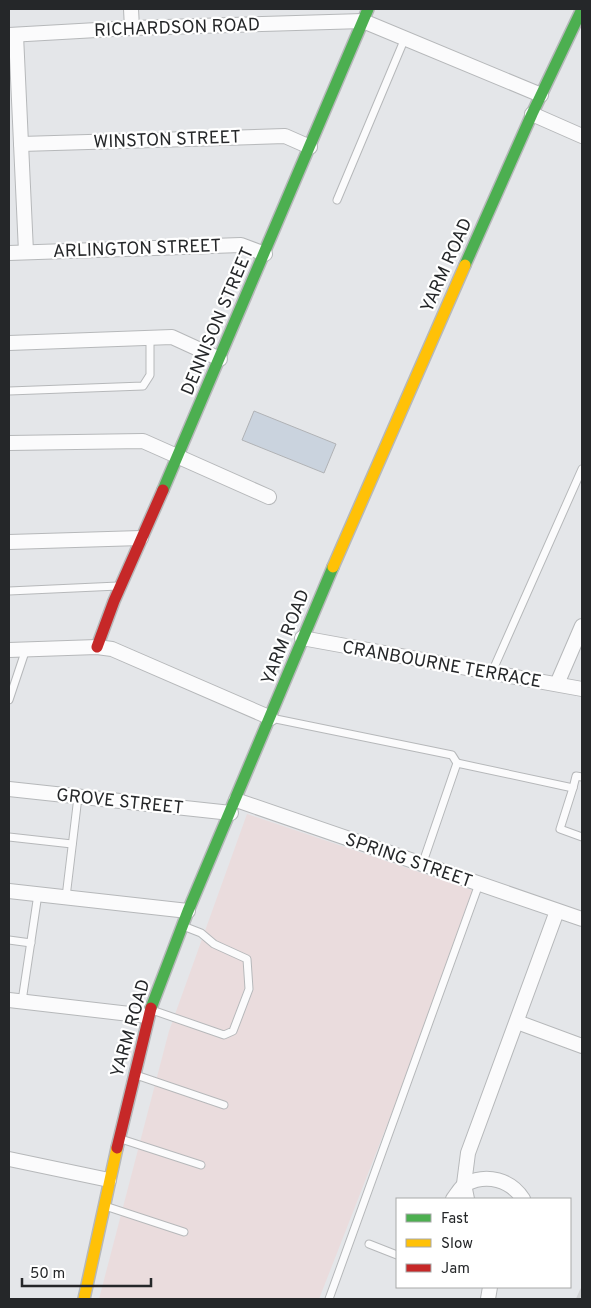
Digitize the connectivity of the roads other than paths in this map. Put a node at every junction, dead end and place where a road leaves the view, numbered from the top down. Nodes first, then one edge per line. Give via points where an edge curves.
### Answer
1 (131, 9) edge
2 (582, 9) edge
3 (365, 15) edge
4 (132, 28) junction
5 (13, 35) edge
6 (404, 38) junction
7 (541, 95) junction
8 (532, 114) junction
9 (582, 136) edge
10 (21, 144) junction
11 (310, 147) junction
12 (337, 200) dead end
13 (26, 252) junction
14 (9, 253) edge
15 (265, 254) junction
16 (150, 337) junction
17 (9, 343) edge
18 (220, 358) junction
19 (9, 391) edge
20 (9, 443) edge
21 (179, 455) junction
22 (582, 469) edge
23 (269, 497) dead end
24 (141, 538) junction
25 (9, 542) edge
26 (120, 586) junction
27 (9, 591) edge
28 (582, 626) edge
29 (302, 638) junction
30 (96, 647) junction
31 (26, 649) junction
32 (9, 650) edge
33 (492, 672) junction
34 (557, 684) junction
35 (582, 689) edge
36 (9, 700) edge
37 (271, 718) junction
38 (457, 763) junction
39 (582, 777) edge
40 (573, 788) junction
41 (9, 789) edge
42 (78, 797) junction
43 (233, 807) junction
44 (9, 837) edge
45 (582, 837) edge
46 (72, 844) junction
47 (422, 865) junction
48 (480, 884) junction
49 (9, 891) edge
50 (38, 894) junction
51 (66, 897) junction
52 (188, 911) junction
53 (556, 911) junction
54 (582, 919) edge
55 (183, 926) junction
56 (9, 940) edge
57 (31, 943) junction
58 (16, 1000) edge
59 (148, 1013) junction
60 (517, 1022) junction
61 (582, 1046) edge
62 (134, 1074) junction
63 (224, 1105) dead end
64 (119, 1138) junction
65 (9, 1159) edge
66 (201, 1165) dead end
67 (109, 1180) junction
68 (464, 1184) junction
69 (455, 1198) edge
70 (467, 1198) edge
71 (522, 1198) edge
72 (105, 1205) junction
73 (184, 1232) dead end
74 (369, 1244) dead end
75 (396, 1255) edge
76 (84, 1299) edge
77 (329, 1299) edge

1 - 4 street
2 - 7 street, YARM ROAD
3 - 4 street, RICHARDSON ROAD
3 - 6 street, RICHARDSON ROAD
3 - 11 street, DENNISON STREET
4 - 5 street, RICHARDSON ROAD
5 - 10 street
6 - 7 street, RICHARDSON ROAD
6 - 12 lane
7 - 8 street, YARM ROAD
8 - 9 street
8 - 29 street, YARM ROAD
10 - 11 street, WINSTON STREET via 285,136
10 - 13 street
11 - 15 street, DENNISON STREET
13 - 14 street, ARLINGTON STREET
13 - 15 street, ARLINGTON STREET via 240,245
15 - 18 street, DENNISON STREET
16 - 17 street
16 - 18 street via 172,337
16 - 19 lane via 150,375 143,386
18 - 21 street, DENNISON STREET
20 - 21 street via 143,441
21 - 23 street
21 - 24 street, DENNISON STREET
22 - 33 lane
24 - 25 street
24 - 26 street, DENNISON STREET
26 - 27 lane
26 - 30 street, DENNISON STREET
28 - 34 street
29 - 33 street, CRANBOURNE TERRACE
29 - 37 street, YARM ROAD
30 - 31 street
30 - 37 street via 112,649
31 - 32 street
31 - 36 lane
33 - 34 street, CRANBOURNE TERRACE
34 - 35 street, CRANBOURNE TERRACE
37 - 38 lane via 452,755
37 - 43 street, YARM ROAD
38 - 40 lane
38 - 47 lane
39 - 40 lane via 576,776
40 - 45 lane via 560,829
41 - 42 street, GROVE STREET
42 - 43 street, GROVE STREET
42 - 46 lane
43 - 47 street, SPRING STREET
43 - 52 street, YARM ROAD
44 - 46 lane
46 - 51 lane
47 - 48 street, SPRING STREET
48 - 53 street, SPRING STREET
48 - 77 lane
49 - 50 street
50 - 51 street
50 - 57 lane
51 - 52 street
52 - 55 street, YARM ROAD
53 - 54 street, SPRING STREET
53 - 60 street
55 - 59 street, YARM ROAD
55 - 59 lane via 247,959 249,989 233,1031 224,1035
56 - 57 lane
57 - 58 lane
58 - 59 street
59 - 62 street, YARM ROAD
60 - 61 street
60 - 68 street via 468,1153
62 - 63 lane
62 - 64 street, YARM ROAD
64 - 66 lane
64 - 67 street, YARM ROAD
65 - 67 street
67 - 72 street, YARM ROAD
68 - 69 street
68 - 70 street
68 - 71 street via 482,1179 498,1180 518,1190
72 - 73 lane
72 - 76 street, YARM ROAD
74 - 75 lane

